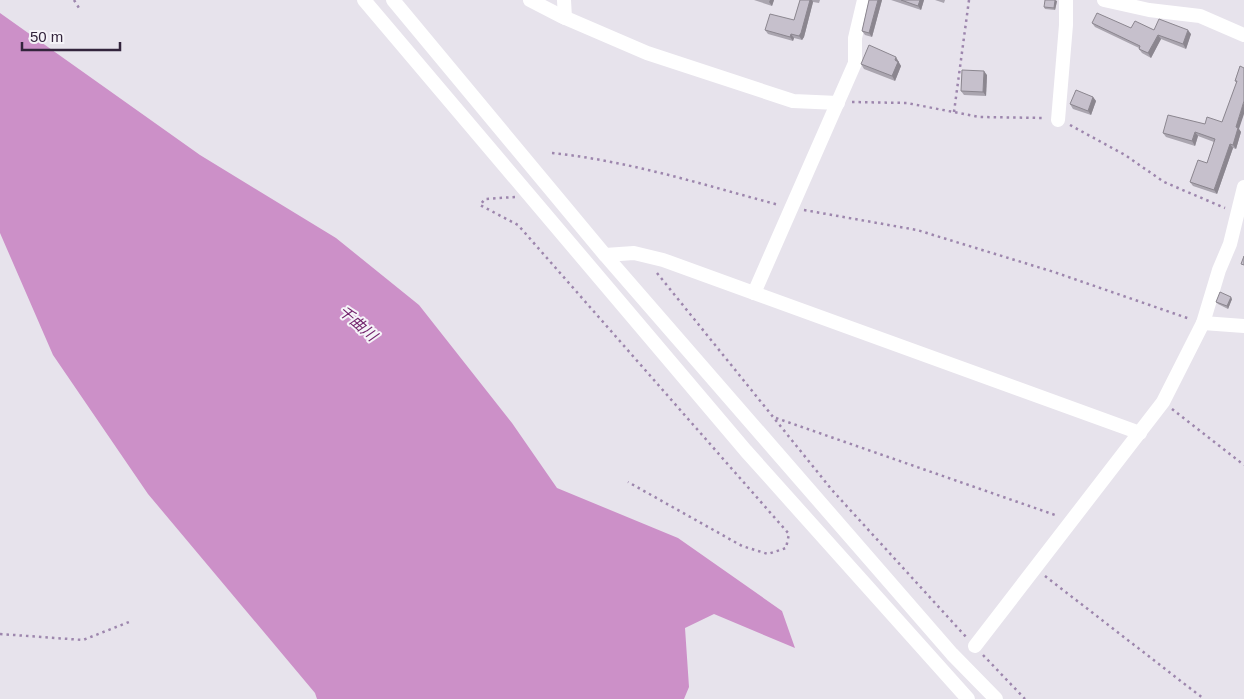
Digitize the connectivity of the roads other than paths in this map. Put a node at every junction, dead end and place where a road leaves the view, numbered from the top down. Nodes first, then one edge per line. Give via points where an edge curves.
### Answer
1 (364, 0) edge
2 (393, 0) edge
3 (530, 0) edge
4 (564, 0) edge
5 (864, 0) edge
6 (1066, 0) edge
7 (1104, 0) edge
8 (565, 18) junction
9 (1244, 35) edge
10 (838, 103) junction
11 (1058, 120) road end
12 (1244, 187) edge
13 (605, 254) junction
14 (754, 293) junction
15 (1203, 323) junction
16 (1244, 326) edge
17 (1140, 433) junction
18 (975, 646) road end
19 (968, 699) edge
20 (996, 699) edge

1 - 19 street via 746,451
2 - 13 street
3 - 8 street
4 - 8 street
5 - 10 street via 855,38 855,64
6 - 11 street
7 - 9 street via 1200,16
8 - 10 street via 647,54 793,101
10 - 14 street
12 - 15 street
13 - 14 street via 634,254 651,258
13 - 20 street via 946,647
14 - 17 street
15 - 16 street
15 - 17 street via 1163,402
17 - 18 street

